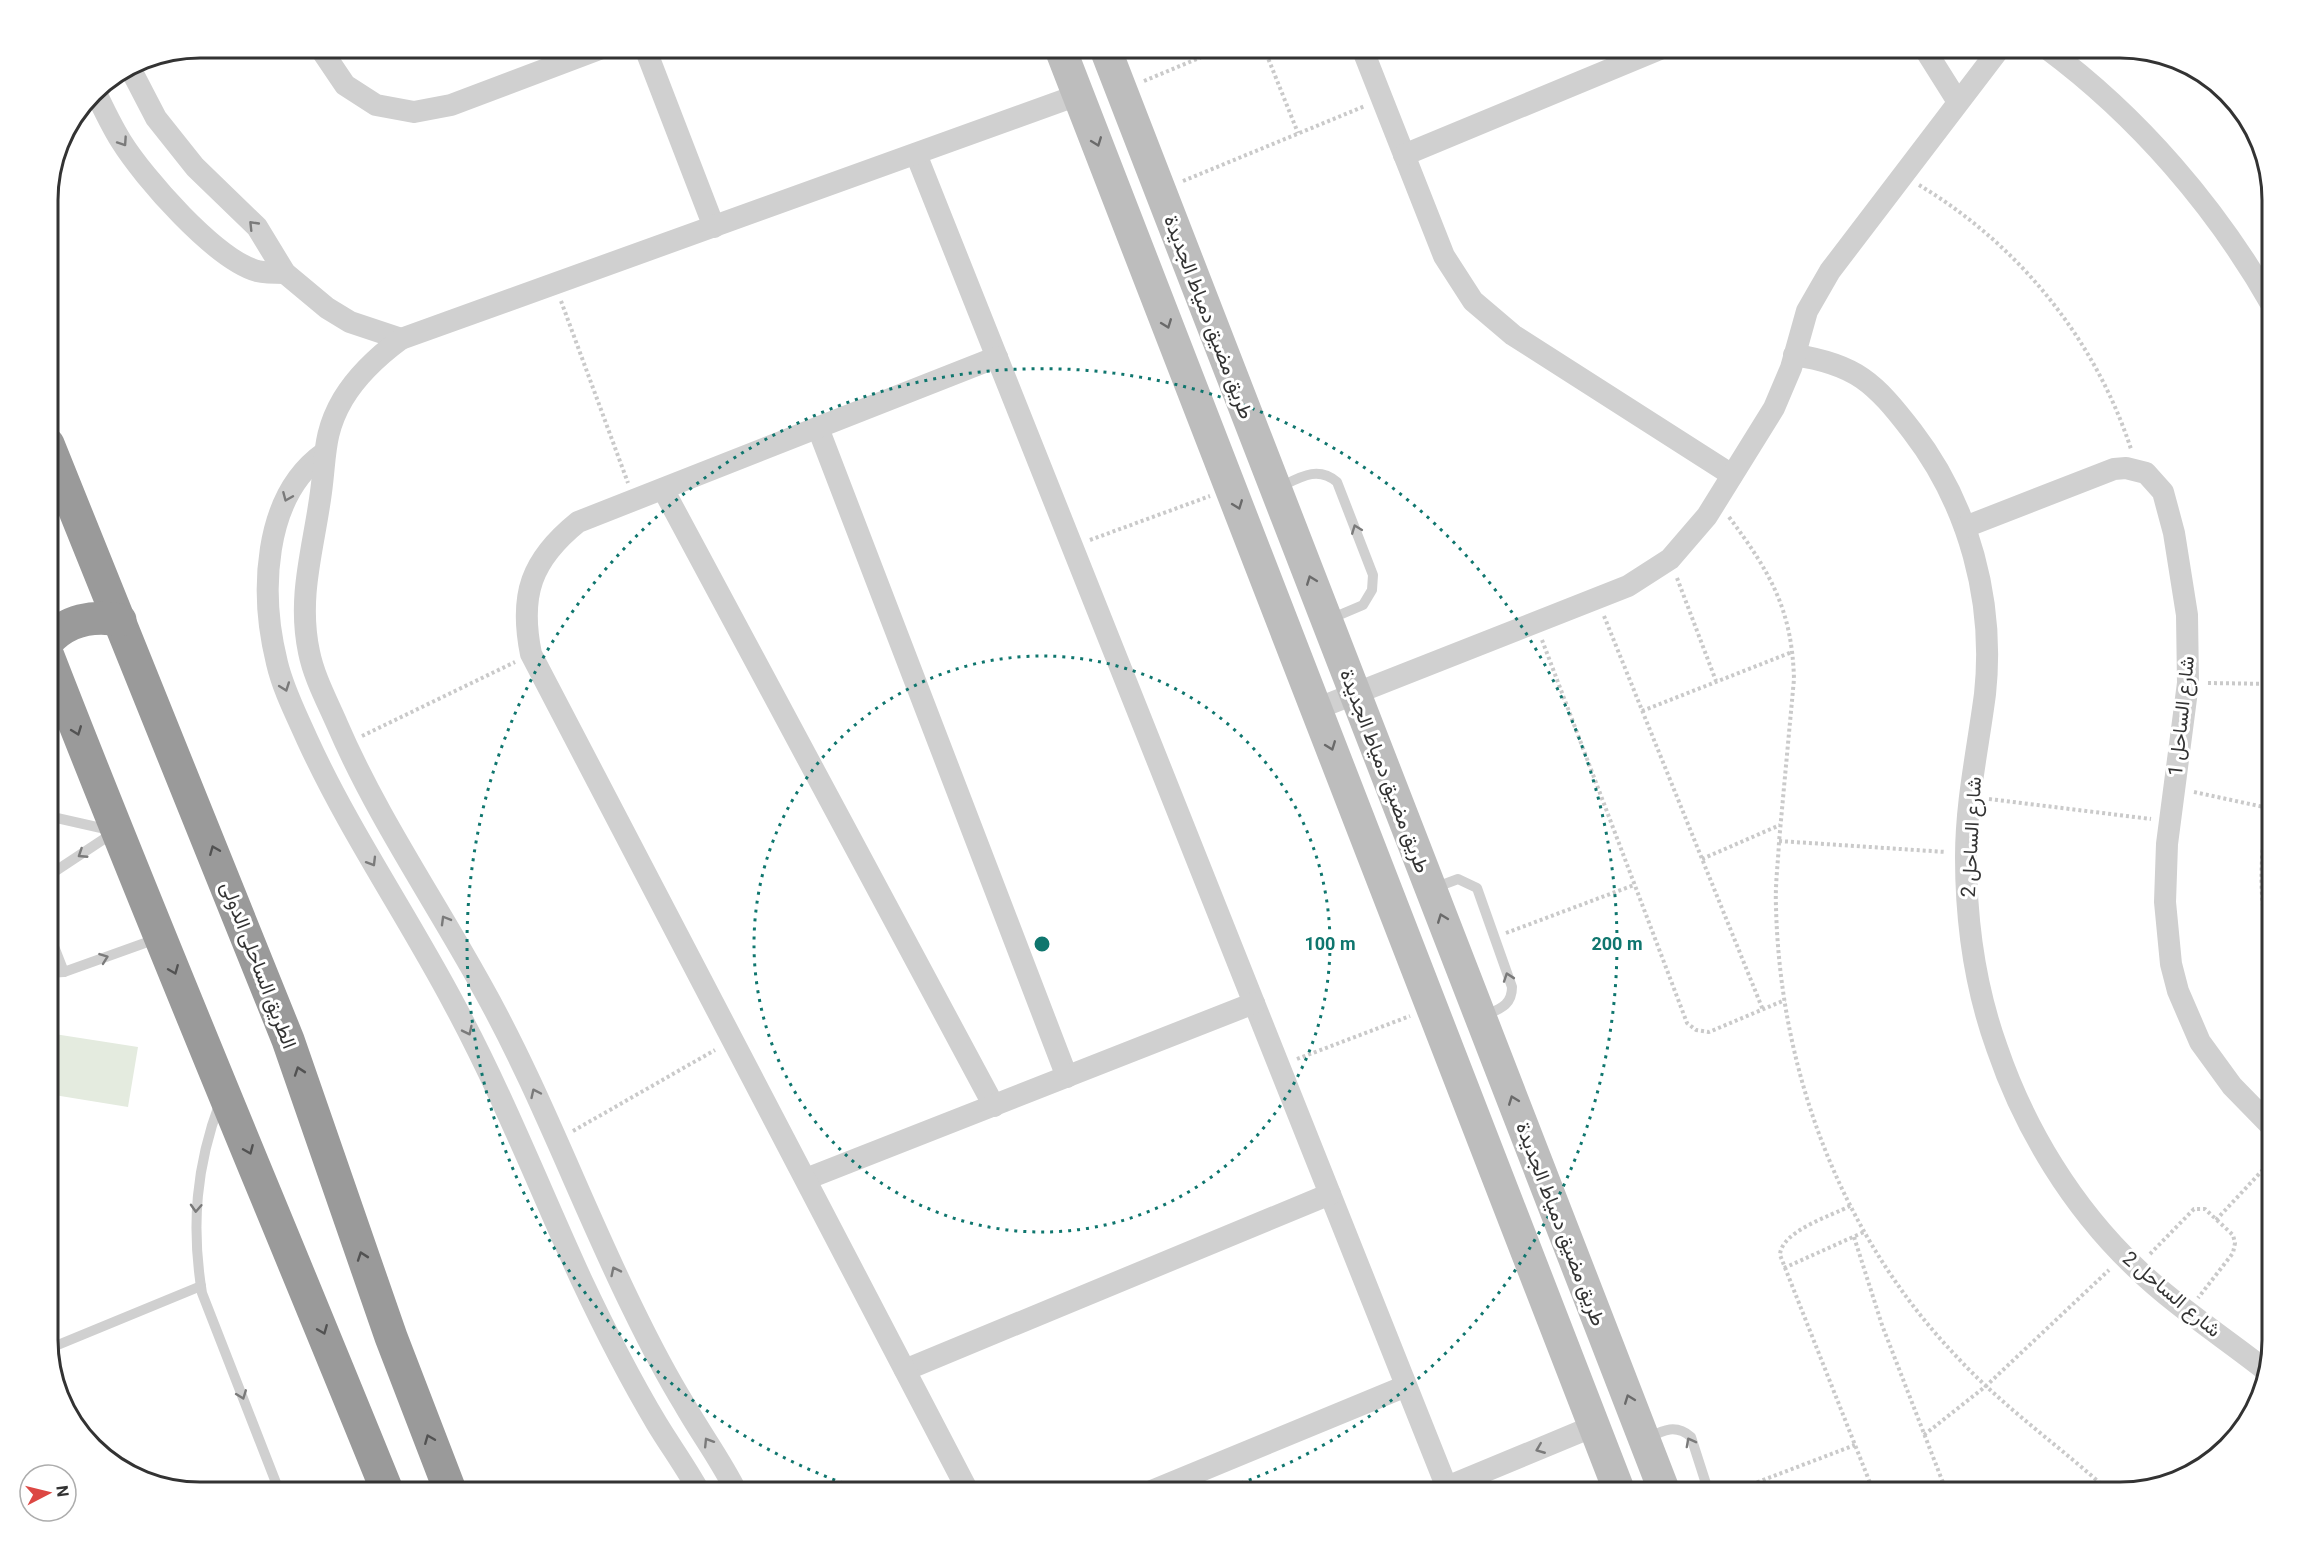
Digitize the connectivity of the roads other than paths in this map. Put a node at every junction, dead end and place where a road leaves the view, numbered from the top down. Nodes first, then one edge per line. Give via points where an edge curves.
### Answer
1 (1366, 58) edge
2 (1637, 58) edge
3 (1930, 58) edge
4 (1992, 58) edge
5 (2059, 58) edge
6 (327, 59) edge
7 (573, 59) edge
8 (649, 59) edge
9 (1064, 59) edge
10 (1109, 59) edge
11 (134, 76) edge
12 (1078, 95) junction
13 (100, 100) edge
14 (1958, 102) junction
15 (916, 154) junction
16 (1404, 155) junction
17 (714, 227) junction
18 (285, 273) junction
19 (2262, 291) edge
20 (401, 339) junction
21 (1794, 355) junction
22 (997, 357) junction
23 (818, 428) junction
24 (324, 453) junction
25 (59, 471) edge
26 (1732, 475) junction
27 (663, 489) junction
28 (1276, 489) junction
29 (1965, 527) junction
30 (102, 576) junction
31 (59, 610) edge
32 (120, 620) junction
33 (1327, 621) junction
34 (59, 632) edge
35 (59, 685) edge
36 (1355, 693) junction
37 (1316, 709) junction
38 (59, 818) edge
39 (116, 831) junction
40 (59, 869) edge
41 (1431, 889) junction
42 (161, 937) junction
43 (59, 959) edge
44 (59, 972) edge
45 (64, 972) junction
46 (1254, 1003) junction
47 (1481, 1017) junction
48 (1067, 1077) junction
49 (224, 1090) junction
50 (994, 1106) junction
51 (2262, 1116) edge
52 (806, 1179) junction
53 (1330, 1194) junction
54 (201, 1286) junction
55 (59, 1344) edge
56 (2260, 1366) edge
57 (905, 1370) junction
58 (1406, 1386) junction
59 (1594, 1426) junction
60 (1645, 1440) junction
61 (276, 1482) edge
62 (384, 1482) edge
63 (447, 1482) edge
64 (693, 1482) edge
65 (731, 1482) edge
66 (963, 1482) edge
67 (1173, 1482) edge
68 (1445, 1482) edge
69 (1466, 1482) edge
70 (1613, 1482) edge
71 (1661, 1482) edge
72 (1705, 1482) edge

1 - 16 street
2 - 16 street
3 - 14 street
4 - 14 street
5 - 19 street via 2110,99 2158,149 2213,218
6 - 7 street via 345,85 376,105 414,112 451,105
8 - 17 street
9 - 12 street, طريق مضيق دمياط الجديدة
10 - 28 street, طريق مضيق دمياط الجديدة
18 -> 11 street via 256,227 195,167 156,118
12 - 15 street
12 -> 37 street, طريق مضيق دمياط الجديدة
13 -> 18 street via 122,142 164,197 235,261 258,271
14 - 21 street via 1816,293
15 - 17 street
15 - 22 street
16 - 26 street via 1444,256 1462,287 1485,314
17 - 20 street
18 - 20 street via 342,317
20 - 24 street via 372,363 343,400
21 - 26 street via 1774,408
21 - 29 street, شارع الساحل 2 via 1852,370 1876,387 1923,446 1947,485
22 - 23 street
22 - 46 street
23 - 27 street
23 - 48 street
24 -> 64 street via 307,465 286,498 271,556 270,628 284,683 345,815 460,1014 616,1351
65 -> 24 street via 646,1335 484,989 373,800 345,744 310,657 303,623 303,591 321,496
25 - 30 highway, الطريق الساحلى الدولى
26 - 36 street via 1696,531 1670,558 1628,586
27 - 50 street
27 - 52 street via 578,522 554,541 537,566 527,594 525,624 531,654
33 -> 28 street, طريق مضيق دمياط الجديدة
33 -> 28 lane via 1363,605 1373,575 1337,482 1326,474 1312,472
29 - 51 street, شارع الساحل 1 via 2114,469 2138,470 2159,484 2174,533 2187,615 2188,683 2169,822 2168,946 2178,991 2200,1042
29 - 56 street, شارع الساحل 2 via 1980,581 1987,637 1985,693 1966,854 1969,920 1987,1017 2008,1079 2054,1167 2092,1220 2131,1262
30 - 31 highway via 92,593 78,605
30 - 32 highway, الطريق الساحلى الدولى
32 - 34 highway via 84,620
63 -> 32 highway, الطريق الساحلى الدولى via 387,1326 288,1040
33 - 36 street, طريق مضيق دمياط الجديدة
35 -> 39 highway
36 - 37 street
36 - 41 street, طريق مضيق دمياط الجديدة
37 -> 59 street, طريق مضيق دمياط الجديدة
38 - 39 lane
39 -> 40 lane
39 - 42 highway
47 -> 41 street, طريق مضيق دمياط الجديدة
47 -> 41 lane via 1505,1006 1512,993 1477,888 1458,879
45 -> 42 lane
42 -> 49 highway
43 - 45 lane
44 - 45 lane
46 - 48 street
46 - 53 street
60 -> 47 street, طريق مضيق دمياط الجديدة
48 - 50 street
49 -> 54 lane via 205,1146 198,1184 195,1234
49 -> 62 highway
50 - 52 street
52 - 57 street
53 - 57 street
53 - 58 street
54 - 55 lane
54 -> 61 lane
57 - 66 street
58 - 67 street
58 - 68 street
59 -> 69 street
59 - 70 street, طريق مضيق دمياط الجديدة
60 - 71 street, طريق مضيق دمياط الجديدة
72 -> 60 lane via 1687,1434 1667,1429

